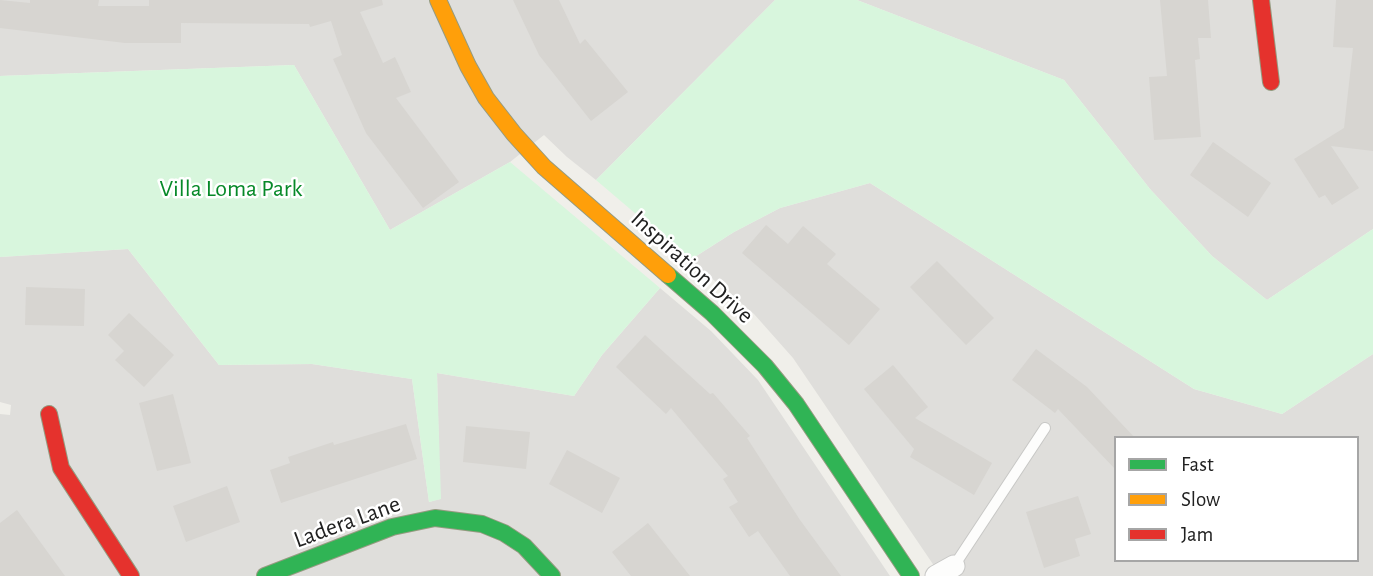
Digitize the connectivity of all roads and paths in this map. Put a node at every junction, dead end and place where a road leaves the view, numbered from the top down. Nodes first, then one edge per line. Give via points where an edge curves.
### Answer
1 (438, 0) edge
2 (1261, 0) edge
3 (1271, 82) dead end
4 (49, 414) dead end
5 (1045, 428) dead end
6 (945, 571) edge
7 (131, 576) edge
8 (265, 576) edge
9 (552, 576) edge
10 (911, 576) edge

1 - 10 street, Inspiration Drive via 486,98 514,134 544,167 740,338 796,404
2 - 3 street
4 - 7 street via 61,468
5 - 6 lane
8 - 9 street, Ladera Lane via 392,527 435,518 459,519 504,533 524,546

